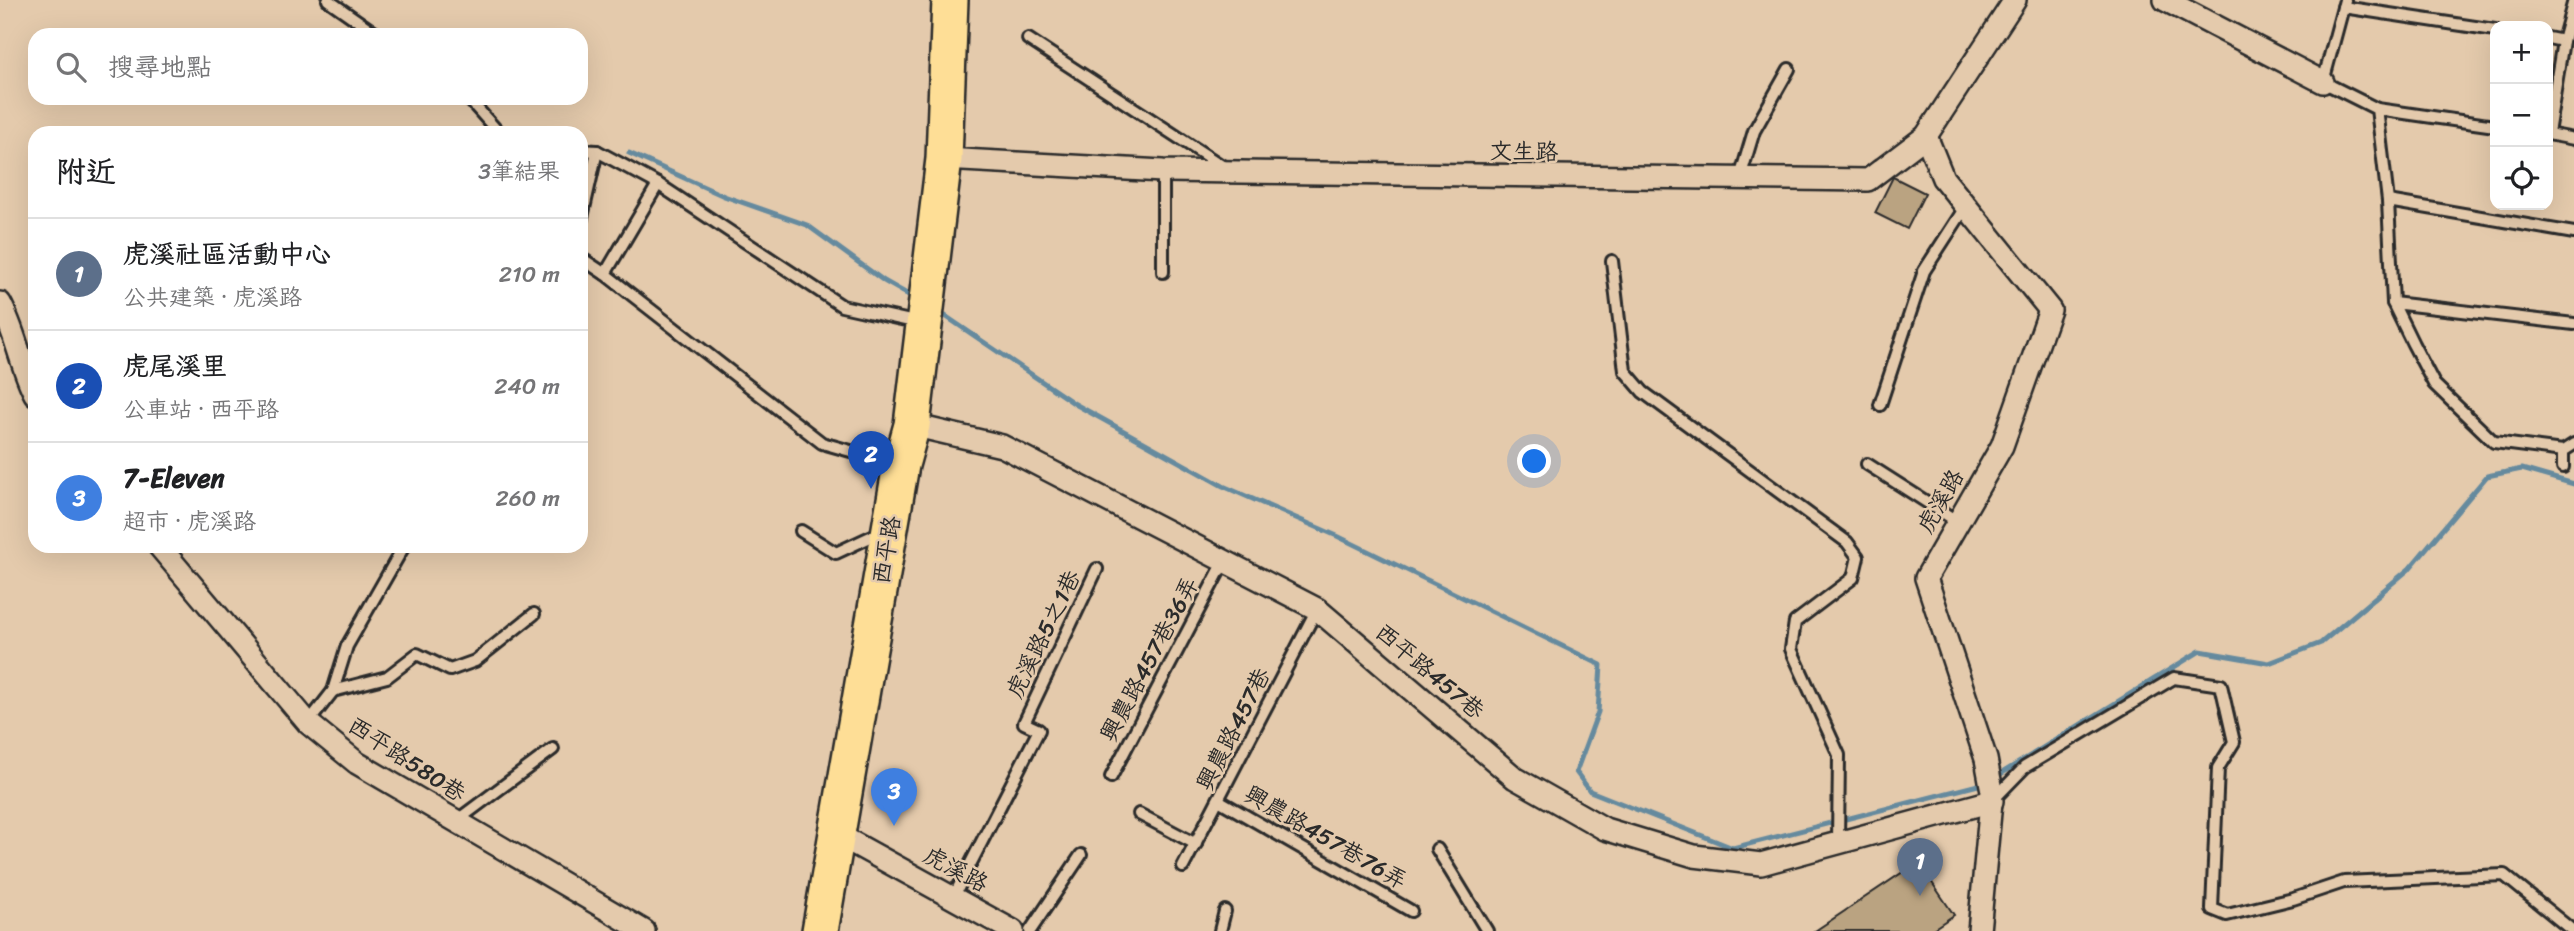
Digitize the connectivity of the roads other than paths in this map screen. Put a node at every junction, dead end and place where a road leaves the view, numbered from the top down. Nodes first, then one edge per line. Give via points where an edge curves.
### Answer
1 (328, 0) edge
2 (950, 0) edge
3 (2015, 0) edge
4 (2165, 0) edge
5 (2574, 0) edge
6 (2344, 3) edge
7 (368, 28) edge
8 (2490, 29) edge
9 (1028, 39) dead end
10 (2553, 39) edge
11 (2563, 41) junction
12 (1789, 69) dead end
13 (2323, 82) junction
14 (2553, 103) edge
15 (474, 105) edge
16 (2377, 109) junction
17 (2490, 125) edge
18 (493, 126) edge
19 (2553, 135) edge
20 (1926, 136) junction
21 (2574, 139) edge
22 (588, 150) edge
23 (597, 151) junction
24 (944, 159) junction
25 (1163, 171) junction
26 (1232, 172) junction
27 (1739, 181) junction
28 (658, 184) junction
29 (588, 191) edge
30 (2388, 201) junction
31 (1966, 206) junction
32 (2574, 233) edge
33 (1612, 261) dead end
34 (588, 263) edge
35 (1163, 272) dead end
36 (605, 274) junction
37 (0, 303) edge
38 (2393, 303) junction
39 (2574, 324) edge
40 (925, 325) junction
41 (28, 381) edge
42 (1880, 405) dead end
43 (912, 425) junction
44 (2574, 444) edge
45 (2563, 452) junction
46 (1867, 464) dead end
47 (901, 465) junction
48 (2563, 467) dead end
49 (1958, 522) junction
50 (890, 528) junction
51 (801, 531) dead end
52 (165, 553) edge
53 (400, 553) edge
54 (1225, 560) junction
55 (1097, 569) dead end
56 (1317, 609) junction
57 (534, 614) dead end
58 (333, 691) junction
59 (308, 723) junction
60 (553, 749) dead end
61 (1111, 777) dead end
62 (1992, 796) junction
63 (1220, 800) junction
64 (1139, 814) dead end
65 (456, 822) junction
66 (837, 834) junction
67 (1838, 842) junction
68 (1196, 844) junction
69 (1437, 849) dead end
70 (1081, 855) dead end
71 (1183, 867) dead end
72 (954, 896) junction
73 (1225, 911) dead end
74 (1411, 911) dead end
75 (645, 931) edge
76 (820, 931) edge
77 (1013, 931) edge
78 (1030, 931) edge
79 (1220, 931) edge
80 (1487, 931) edge
81 (1979, 931) edge
82 (2574, 931) edge

1 - 7 lane
2 - 24 main road, 西平路
3 - 20 street, 文生路
4 - 13 street
5 - 11 lane
6 - 8 lane
6 - 13 lane
9 - 26 lane
10 - 11 lane
11 - 14 lane
12 - 27 lane via 1754,131
13 - 16 lane
15 - 18 lane
16 - 17 lane
16 - 30 lane
19 - 21 lane
20 - 27 street, 文生路 via 1868,180
20 - 31 street, 虎溪路 via 1943,178
22 - 23 lane
23 - 28 lane
23 - 29 lane
24 - 25 street, 文生路
24 - 40 main road, 西平路
25 - 26 street, 文生路
25 - 35 lane
26 - 27 street, 文生路
28 - 36 lane
28 - 40 lane via 842,306
30 - 32 lane
30 - 38 lane
31 - 42 lane via 1924,271
31 - 49 street, 虎溪路 via 2050,310 2002,446
33 - 67 lane via 1625,371 1643,392 1847,542 1858,557 1853,578 1795,622 1791,649 1839,755
34 - 36 lane
36 - 47 lane via 822,443
37 - 41 street
38 - 39 lane
38 - 45 lane via 2434,383 2494,442
40 - 43 main road, 西平路
43 - 47 main road, 西平路
43 - 54 street, 西平路457巷 via 1002,446
44 - 45 lane
45 - 48 lane
46 - 49 lane
47 - 50 main road, 西平路
49 - 62 street, 虎溪路 via 1926,578 1986,759
50 - 51 lane via 836,553
50 - 66 main road, 西平路
52 - 59 street, 西平路580巷
53 - 58 lane via 347,646
54 - 56 street, 西平路457巷
54 - 61 lane, 興農路457巷36弄
55 - 72 lane, 虎溪路5之1巷 via 1024,723 1039,730
56 - 63 lane, 興農路457巷
56 - 67 street, 西平路457巷 via 1515,778 1605,829 1694,856 1761,864
57 - 58 lane via 475,661 450,670 417,654 387,677
58 - 59 lane
59 - 65 street, 西平路580巷 via 357,763
60 - 65 lane
62 - 67 street, 西平路457巷
62 - 81 street, 虎溪路
62 - 82 lane via 2025,767 2174,678 2221,685 2234,742 2218,768 2212,909 2227,915 2344,882 2504,875
63 - 68 lane, 興農路457巷
63 - 74 lane, 興農路457巷76弄
64 - 68 lane
65 - 75 street, 西平路580巷
66 - 72 street, 虎溪路
66 - 76 main road, 西平路
68 - 71 lane, 興農路457巷
69 - 80 lane
70 - 78 lane
72 - 77 street, 虎溪路
73 - 79 lane

